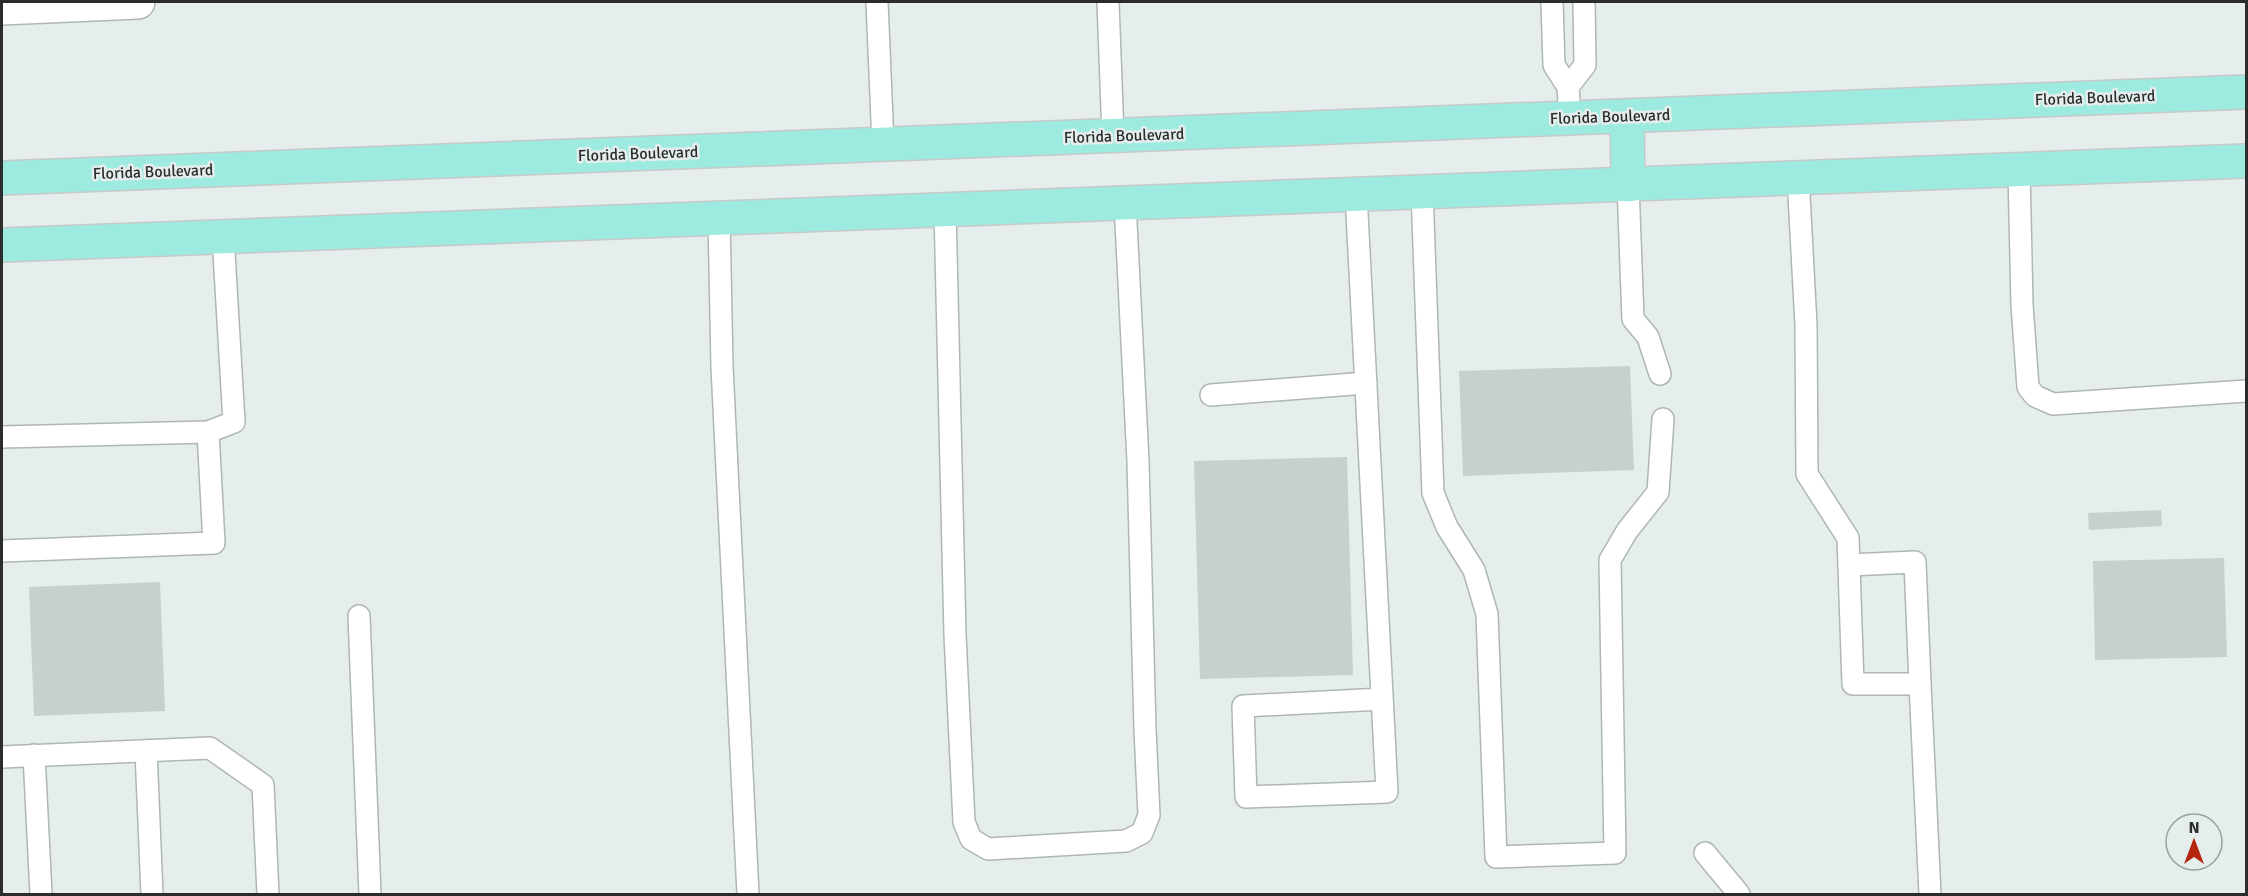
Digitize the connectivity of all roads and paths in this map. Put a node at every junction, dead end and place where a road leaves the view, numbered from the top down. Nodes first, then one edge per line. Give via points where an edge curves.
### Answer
1 (125, 2) edge
2 (877, 2) edge
3 (1108, 2) edge
4 (1552, 2) edge
5 (1584, 2) edge
6 (2, 8) edge
7 (2247, 93) edge
8 (1569, 103) junction
9 (1627, 116) junction
10 (1113, 136) junction
11 (883, 144) junction
12 (2247, 161) edge
13 (2019, 170) junction
14 (1798, 177) junction
15 (2, 178) edge
16 (1628, 185) junction
17 (1422, 191) junction
18 (1356, 194) junction
19 (1125, 203) junction
20 (945, 209) junction
21 (719, 217) junction
22 (223, 236) junction
23 (2, 245) edge
24 (1660, 374) dead end
25 (1366, 383) junction
26 (2247, 391) edge
27 (1211, 394) dead end
28 (1663, 419) dead end
29 (208, 432) junction
30 (2, 437) edge
31 (2, 552) edge
32 (1849, 565) junction
33 (359, 616) dead end
34 (1920, 684) junction
35 (1382, 699) junction
36 (146, 751) junction
37 (34, 755) junction
38 (2, 757) edge
39 (1705, 853) dead end
40 (41, 894) edge
41 (152, 894) edge
42 (268, 894) edge
43 (370, 894) edge
44 (748, 894) edge
45 (1739, 894) edge
46 (1930, 894) edge

1 - 6 street
2 - 11 lane
3 - 10 lane
4 - 8 lane via 1554,65
5 - 8 lane via 1585,65
7 - 9 main road, Florida Boulevard
8 - 9 main road, Florida Boulevard
8 - 10 main road, Florida Boulevard
9 - 16 main road
10 - 11 main road, Florida Boulevard
11 - 15 main road, Florida Boulevard
12 - 13 main road
13 - 14 main road
13 - 26 lane via 2028,387 2036,396 2053,404
14 - 16 main road
14 - 32 lane via 1806,325 1807,474 1848,538
16 - 17 main road
16 - 24 lane via 1633,319 1648,337
17 - 18 main road
17 - 28 lane via 1433,493 1447,526 1474,570 1487,615 1496,857 1615,853 1610,560 1658,492
18 - 19 main road
18 - 25 lane
19 - 20 main road
19 - 20 lane via 1149,815 1142,832 1126,841 988,849 971,839 964,822
20 - 21 main road
21 - 22 main road
21 - 44 lane via 722,367
22 - 23 main road
22 - 29 lane via 234,422
25 - 27 lane
25 - 35 lane
29 - 30 lane
29 - 31 lane via 214,543
32 - 34 lane via 1852,684
32 - 34 lane via 1915,562
33 - 43 lane
34 - 46 lane
35 - 35 lane via 1387,792 1246,797 1243,706
36 - 37 lane
36 - 41 lane
36 - 42 lane via 210,748 263,785
37 - 38 lane
37 - 40 lane
39 - 45 lane

